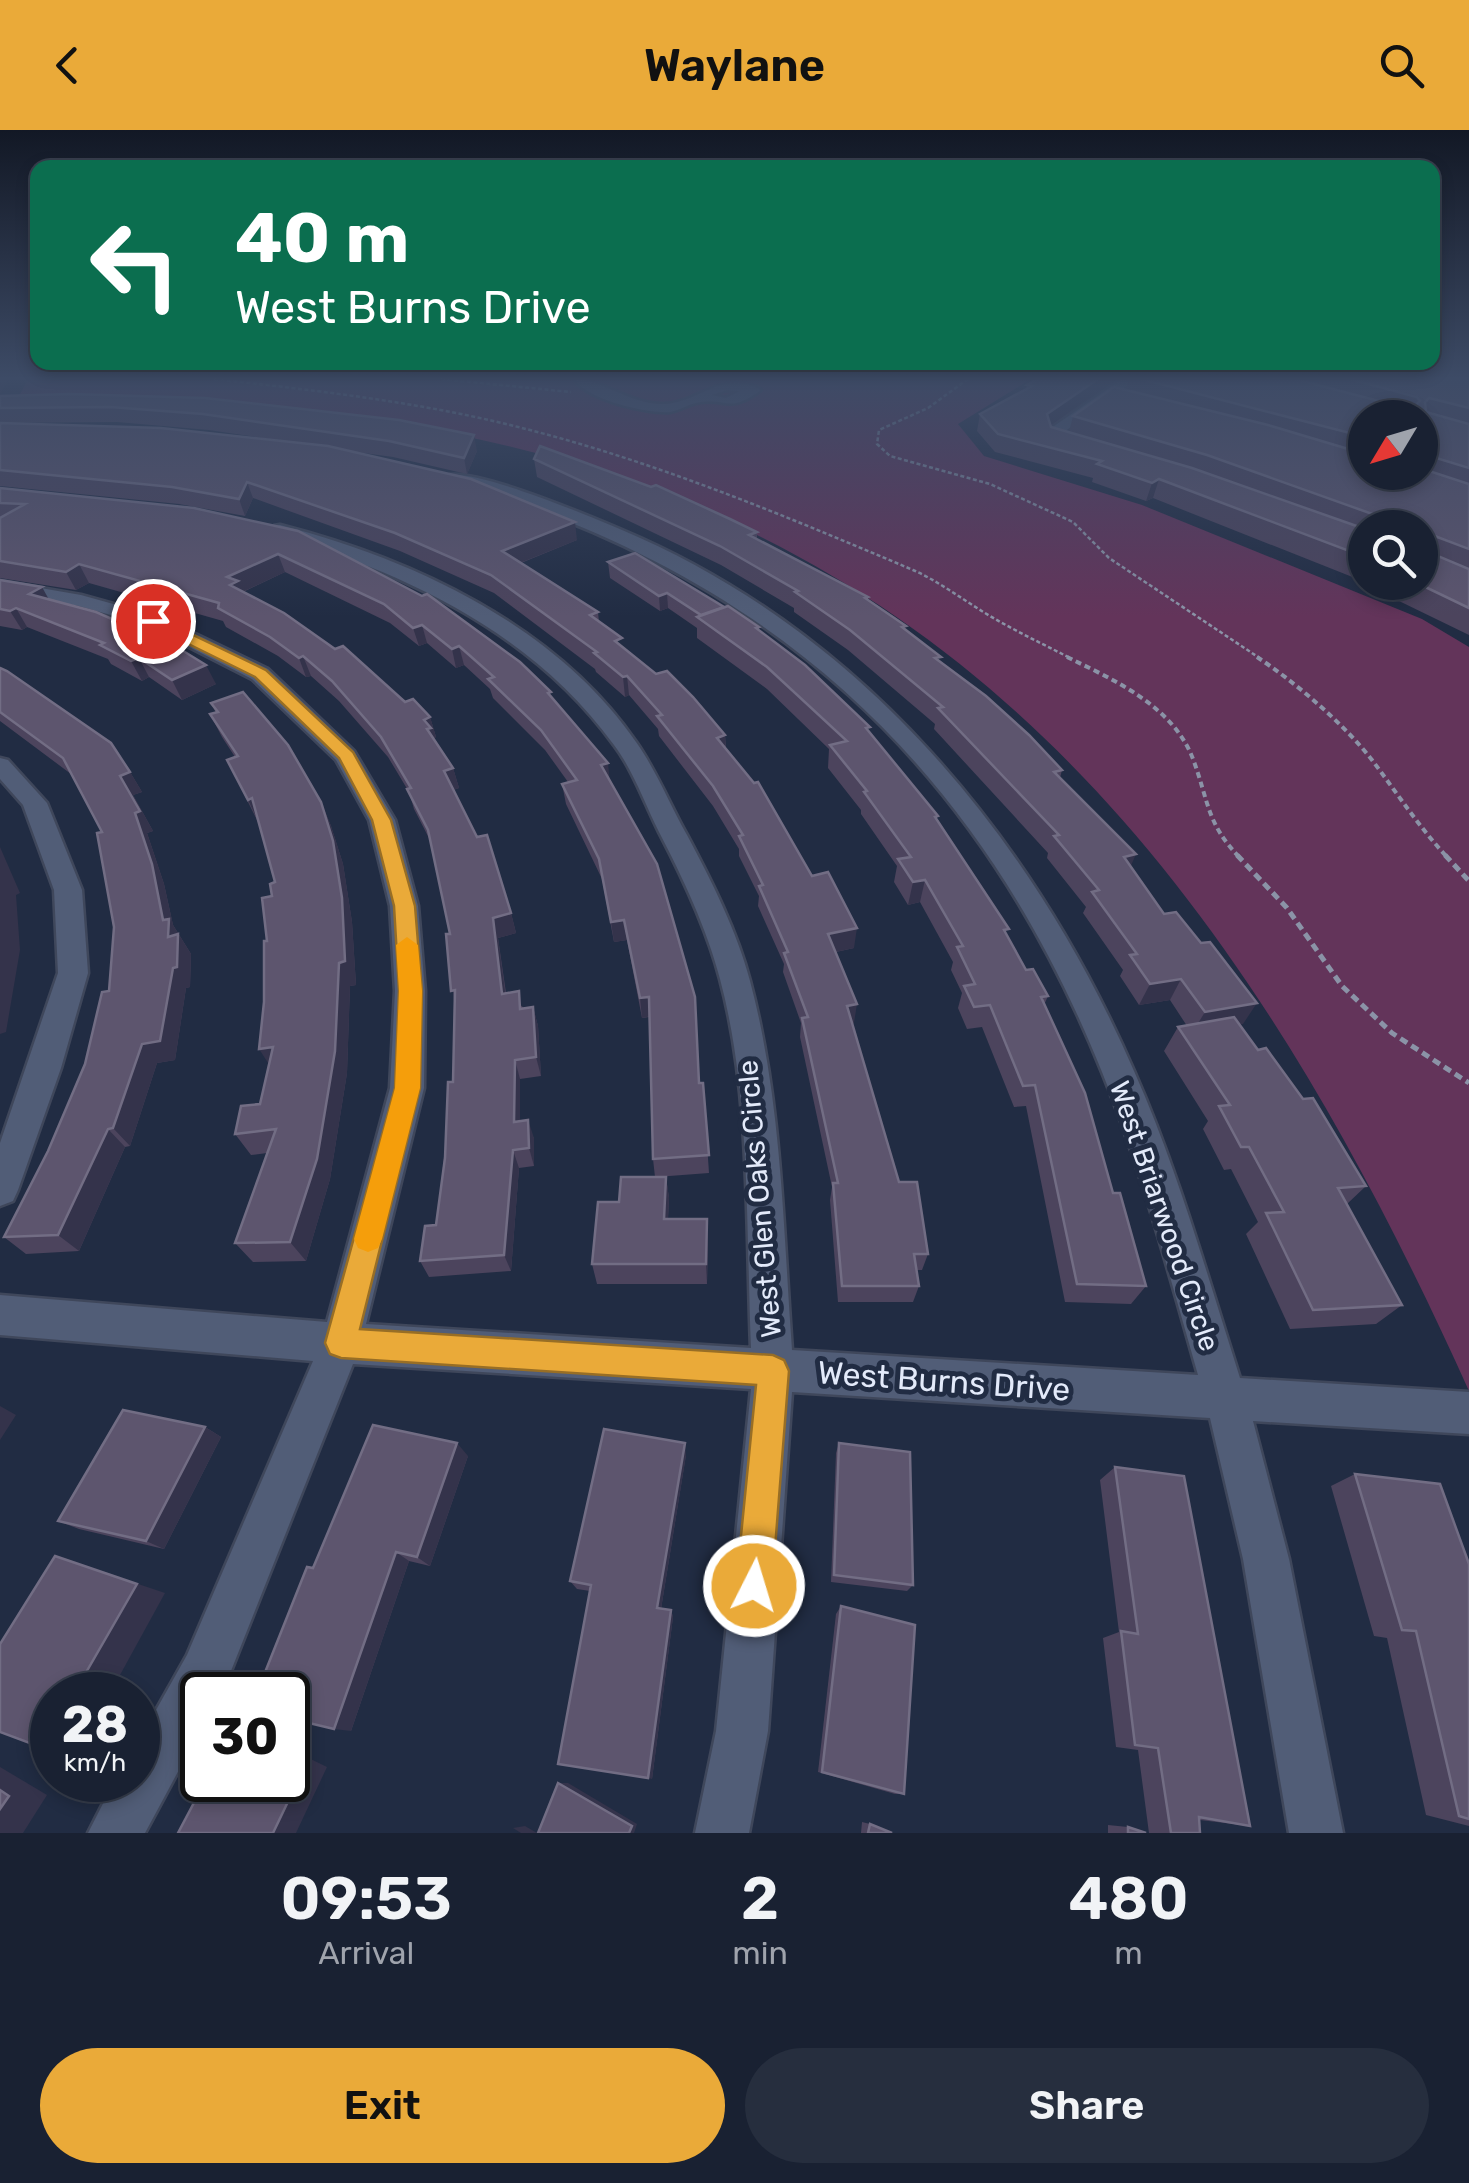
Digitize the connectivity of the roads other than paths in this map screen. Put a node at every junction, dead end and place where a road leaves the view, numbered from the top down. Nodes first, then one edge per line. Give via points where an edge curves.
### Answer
1 (434, 472) edge
2 (253, 524) edge
3 (0, 588) edge
4 (0, 765) edge
5 (0, 1190) edge
6 (0, 1315) edge
7 (341, 1343) junction
8 (773, 1371) junction
9 (1225, 1399) junction
10 (1469, 1413) edge
11 (115, 1833) edge
12 (722, 1833) edge
13 (1316, 1833) edge

1 - 9 street, West Briarwood Circle via 528,498 646,548 815,652 894,724 1036,912 1104,1038 1165,1196
2 - 8 street, West Glen Oaks Circle via 356,552 466,603 560,670 626,744 695,876 735,979 757,1102
3 - 7 street via 153,621 260,674 346,756 382,820 404,906 407,1088
4 - 5 street via 35,804 68,890 73,973
6 - 7 street, West Burns Drive
7 - 8 street, West Burns Drive
7 - 11 street via 205,1673
8 - 9 street, West Burns Drive
8 - 12 street, West Glen Oaks Circle via 742,1730
9 - 10 street, West Burns Drive
9 - 13 street, West Briarwood Circle via 1258,1518

